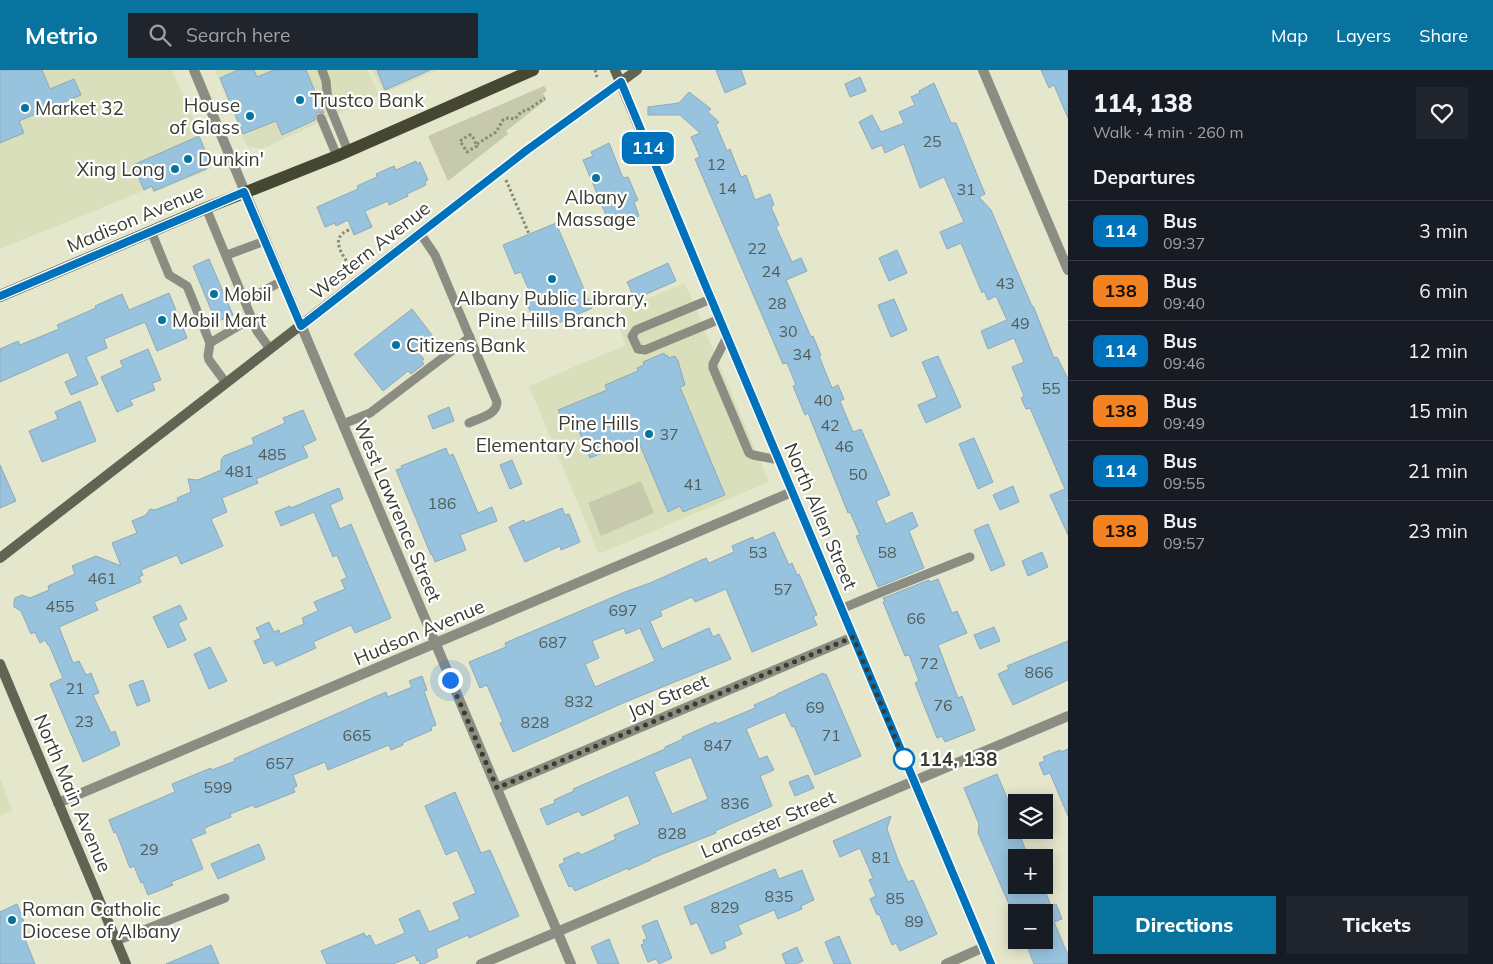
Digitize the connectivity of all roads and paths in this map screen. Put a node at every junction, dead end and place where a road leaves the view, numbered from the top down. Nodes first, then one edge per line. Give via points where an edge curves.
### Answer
1 (194, 70) edge
2 (322, 70) edge
3 (533, 70) edge
4 (595, 70) edge
5 (615, 70) edge
6 (628, 70) edge
7 (637, 70) edge
8 (983, 70) edge
9 (597, 78) dead end
10 (621, 82) junction
11 (545, 98) dead end
12 (321, 118) dead end
13 (477, 144) junction
14 (342, 153) junction
15 (502, 170) junction
16 (244, 192) junction
17 (206, 208) junction
18 (349, 230) dead end
19 (151, 231) junction
20 (420, 233) junction
21 (529, 234) dead end
22 (265, 241) junction
23 (227, 254) junction
24 (349, 265) dead end
25 (1068, 270) edge
26 (282, 282) junction
27 (0, 296) edge
28 (711, 299) junction
29 (245, 301) junction
30 (252, 318) junction
31 (720, 319) junction
32 (301, 326) junction
33 (470, 336) junction
34 (727, 337) junction
35 (210, 343) junction
36 (270, 349) junction
37 (226, 383) junction
38 (469, 423) dead end
39 (343, 424) junction
40 (779, 460) junction
41 (792, 492) junction
42 (970, 557) dead end
43 (0, 558) edge
44 (841, 610) junction
45 (853, 637) junction
46 (435, 644) junction
47 (0, 664) edge
48 (1068, 716) edge
49 (914, 781) junction
50 (497, 788) junction
51 (58, 802) junction
52 (225, 898) dead end
53 (558, 932) junction
54 (116, 942) junction
55 (984, 947) junction
56 (126, 964) edge
57 (481, 964) edge
58 (571, 964) edge
59 (946, 964) edge
60 (991, 964) edge

1 - 16 street, West Lawrence Street
2 - 14 lane
3 - 14 main road, Madison Avenue
4 - 9 path
5 - 10 street, North Allen Street
6 - 10 street, Western Avenue
7 - 10 street, Western Avenue
8 - 25 street
10 - 15 street, Western Avenue
10 - 28 street, North Allen Street
11 - 13 path via 515,119 503,120 496,132
12 - 14 lane
13 - 13 path via 471,134 460,141 466,152
14 - 16 main road, Madison Avenue
15 - 20 street, Western Avenue
15 - 21 path
16 - 17 main road, Madison Avenue
16 - 22 street, West Lawrence Street
17 - 19 main road, Madison Avenue
17 - 23 lane
18 - 24 path via 342,232 338,243
19 - 27 main road, Madison Avenue
19 - 35 lane via 169,275 187,286
20 - 32 street, Western Avenue
20 - 33 lane via 435,255
22 - 23 lane
22 - 26 street, West Lawrence Street
23 - 29 lane
26 - 29 lane
26 - 32 street, West Lawrence Street
28 - 31 street, North Allen Street
28 - 31 lane via 636,330 632,336 636,346 645,350
29 - 30 lane
30 - 35 lane
30 - 36 lane
31 - 34 street, North Allen Street
32 - 36 street, Western Avenue
32 - 39 street, West Lawrence Street
33 - 38 lane via 498,404 492,413
33 - 39 lane via 370,413
34 - 40 street, North Allen Street
34 - 40 lane via 713,368 749,452
35 - 37 lane via 208,356
36 - 37 street, Western Avenue
37 - 43 street, Western Avenue
39 - 46 street, West Lawrence Street
40 - 41 street, North Allen Street
41 - 44 street, North Allen Street
41 - 46 street, Hudson Avenue
42 - 44 lane
44 - 45 street, North Allen Street
45 - 49 street, North Allen Street
45 - 50 street, Jay Street
46 - 50 street, West Lawrence Street
46 - 51 street, Hudson Avenue
47 - 51 street, North Main Avenue
48 - 49 street, Lancaster Street
49 - 53 street, Lancaster Street
49 - 55 street, North Allen Street
50 - 53 street, West Lawrence Street
51 - 54 street, North Main Avenue
52 - 54 lane
53 - 57 street, Lancaster Street
53 - 58 street, West Lawrence Street
54 - 56 street, North Main Avenue
55 - 59 street
55 - 60 street, North Allen Street

